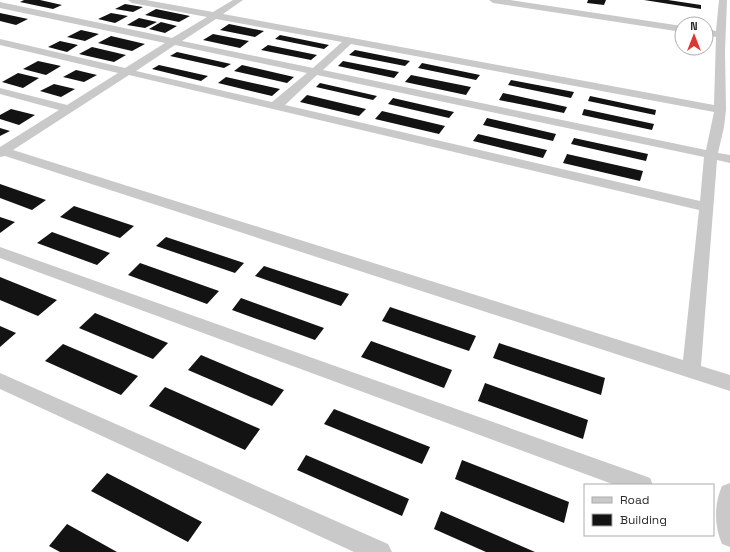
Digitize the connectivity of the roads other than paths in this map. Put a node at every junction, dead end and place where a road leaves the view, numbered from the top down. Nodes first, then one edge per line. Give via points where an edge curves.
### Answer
1 (132, 0) edge
2 (239, 0) edge
3 (493, 0) edge
4 (723, 0) edge
5 (0, 5) edge
6 (215, 15) junction
7 (674, 28) edge
8 (714, 34) edge
9 (721, 35) junction
10 (349, 41) junction
11 (0, 42) edge
12 (174, 42) junction
13 (725, 52) edge
14 (314, 71) junction
15 (126, 72) junction
16 (0, 91) edge
17 (273, 106) junction
18 (69, 108) junction
19 (720, 110) junction
20 (724, 128) edge
21 (1, 152) edge
22 (711, 154) junction
23 (730, 159) edge
24 (706, 207) junction
25 (0, 252) edge
26 (691, 370) junction
27 (0, 381) edge
28 (730, 383) edge
29 (639, 484) edge
30 (730, 493) edge
31 (723, 521) edge
32 (380, 552) edge

1 - 6 street
2 - 6 street
3 - 7 street
4 - 9 street
5 - 12 street
6 - 10 street
6 - 12 street
8 - 9 street
9 - 13 street
10 - 14 street
10 - 19 street
11 - 15 street
12 - 14 street
12 - 15 street
13 - 19 street
14 - 17 street via 280,103
14 - 22 street
15 - 17 street
15 - 18 street
16 - 18 street
17 - 24 street
18 - 21 street
19 - 20 street
20 - 22 street
21 - 26 street
22 - 23 street
22 - 24 street
24 - 26 street
25 - 29 street
26 - 28 street
27 - 32 street
30 - 31 street

